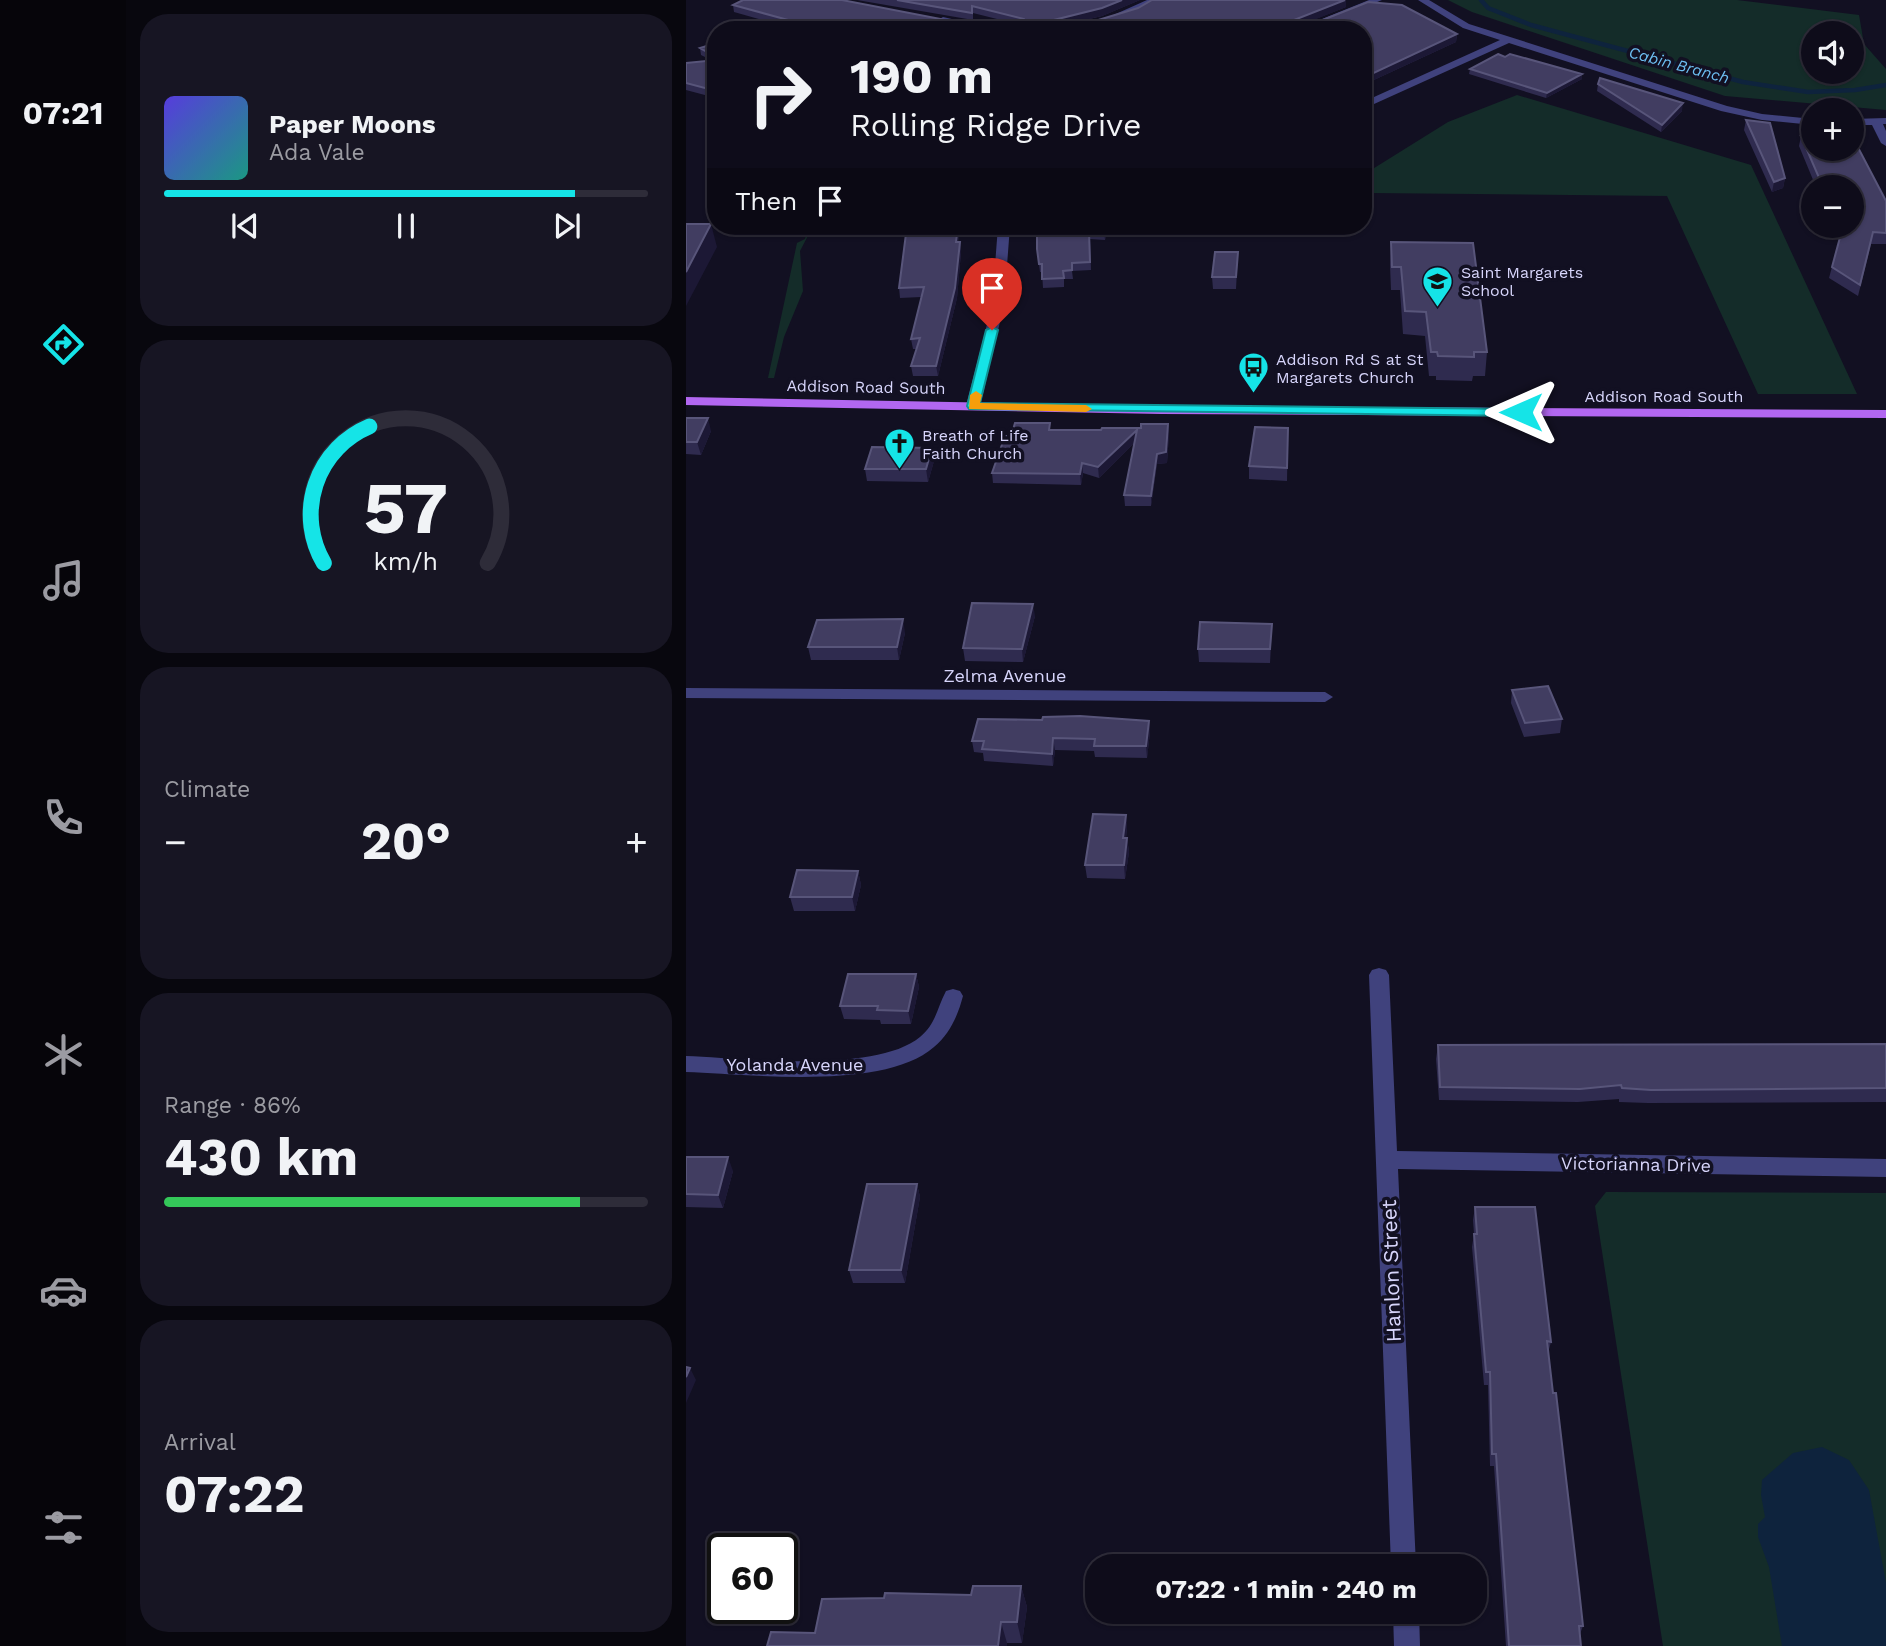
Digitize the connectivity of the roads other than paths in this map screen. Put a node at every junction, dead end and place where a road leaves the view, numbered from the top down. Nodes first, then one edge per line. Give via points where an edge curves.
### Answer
1 (1155, 0) edge
2 (1377, 0) edge
3 (1423, 0) edge
4 (934, 18) edge
5 (1106, 20) edge
6 (948, 21) edge
7 (1323, 21) edge
8 (1508, 40) junction
9 (1372, 102) edge
10 (1801, 121) edge
11 (1881, 121) edge
12 (1886, 143) edge
13 (1002, 235) edge
14 (686, 401) edge
15 (973, 406) junction
16 (1886, 414) edge
17 (686, 693) edge
18 (1325, 697) dead end
19 (1380, 975) dead end
20 (953, 996) dead end
21 (686, 1064) edge
22 (1387, 1160) junction
23 (1886, 1168) edge
24 (1403, 1554) edge
25 (1406, 1624) edge
26 (1407, 1646) edge

1 - 5 street
2 - 7 street
3 - 8 street via 1459,22
4 - 6 street
8 - 9 street
8 - 10 street via 1725,109
11 - 12 street
13 - 15 street via 998,305
14 - 15 main road, Addison Road South
15 - 16 main road, Addison Road South
17 - 18 street, Zelma Avenue
19 - 22 street, Hanlon Street
20 - 21 street, Yolanda Avenue via 949,1015 936,1035 892,1060 848,1066
22 - 23 street, Victorianna Drive
22 - 24 street, Hanlon Street
25 - 26 street

